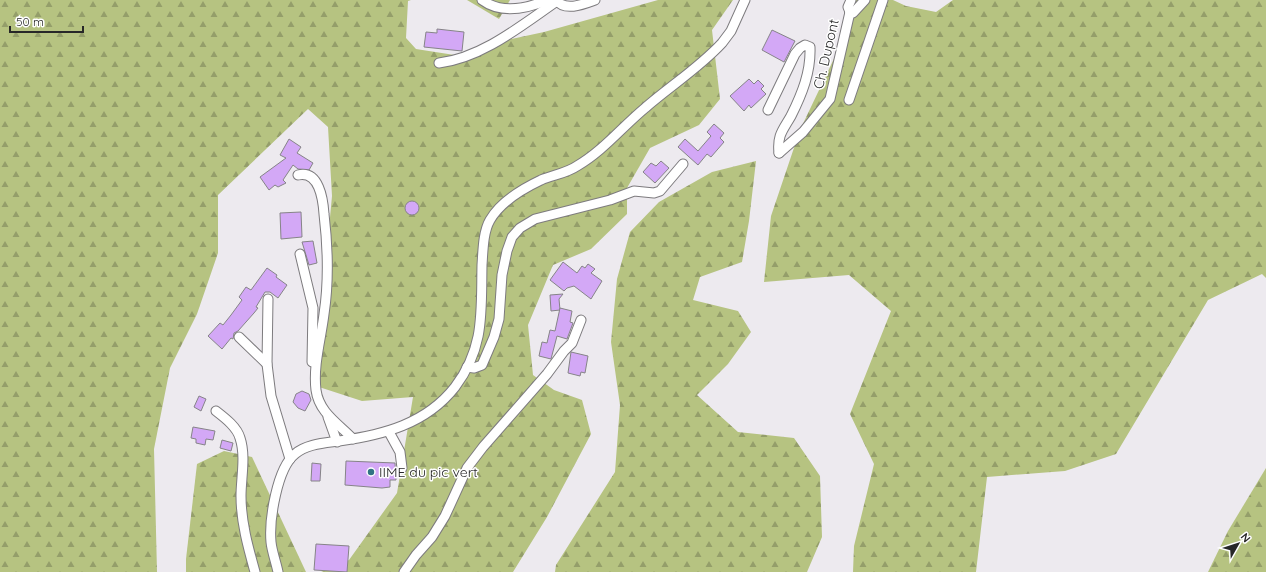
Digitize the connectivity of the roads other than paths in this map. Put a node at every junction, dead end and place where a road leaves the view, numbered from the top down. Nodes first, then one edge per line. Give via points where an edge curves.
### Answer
1 (482, 0) edge
2 (547, 0) edge
3 (595, 0) edge
4 (745, 0) edge
5 (851, 0) edge
6 (865, 0) edge
7 (883, 0) edge
8 (557, 1) edge
9 (850, 12) junction
10 (439, 63) dead end
11 (849, 100) dead end
12 (768, 110) dead end
13 (682, 164) dead end
14 (298, 175) dead end
15 (300, 254) dead end
16 (268, 299) dead end
17 (581, 320) dead end
18 (239, 337) dead end
19 (268, 364) junction
20 (467, 367) junction
21 (316, 391) junction
22 (216, 411) dead end
23 (327, 416) junction
24 (389, 432) junction
25 (353, 439) junction
26 (337, 442) junction
27 (290, 459) junction
28 (402, 468) dead end
29 (255, 572) edge
30 (278, 572) edge
31 (404, 572) edge

1 - 2 street via 498,9 527,6
3 - 8 street via 576,6 563,6
4 - 20 street via 731,31 722,43 644,108 611,140 576,167 541,180 498,208 489,222 483,247 480,330
5 - 9 street, Ch. Dupont via 848,7
6 - 9 street via 853,13
7 - 11 street
8 - 10 street via 492,44 450,62
9 - 12 street, Ch. Dupont via 830,99 802,132 778,153 778,140 806,79 810,47 805,45 795,54
13 - 20 street via 660,191 634,191 610,200 535,219 520,228 512,237 507,251 502,275 499,319 494,337 482,365
14 - 21 street via 311,176 316,181 323,202 328,247
15 - 21 street via 313,308 312,359
16 - 19 street
17 - 31 street via 572,343 468,468 432,537
18 - 19 street
19 - 27 street via 271,396
20 - 24 street via 454,388 431,411
21 - 23 street
22 - 29 street via 233,425 240,437 243,450 243,523
23 - 25 street
23 - 26 street
24 - 25 street
24 - 28 street via 400,452
25 - 26 street
26 - 27 street via 307,447
27 - 30 street via 281,476 273,508 271,541

